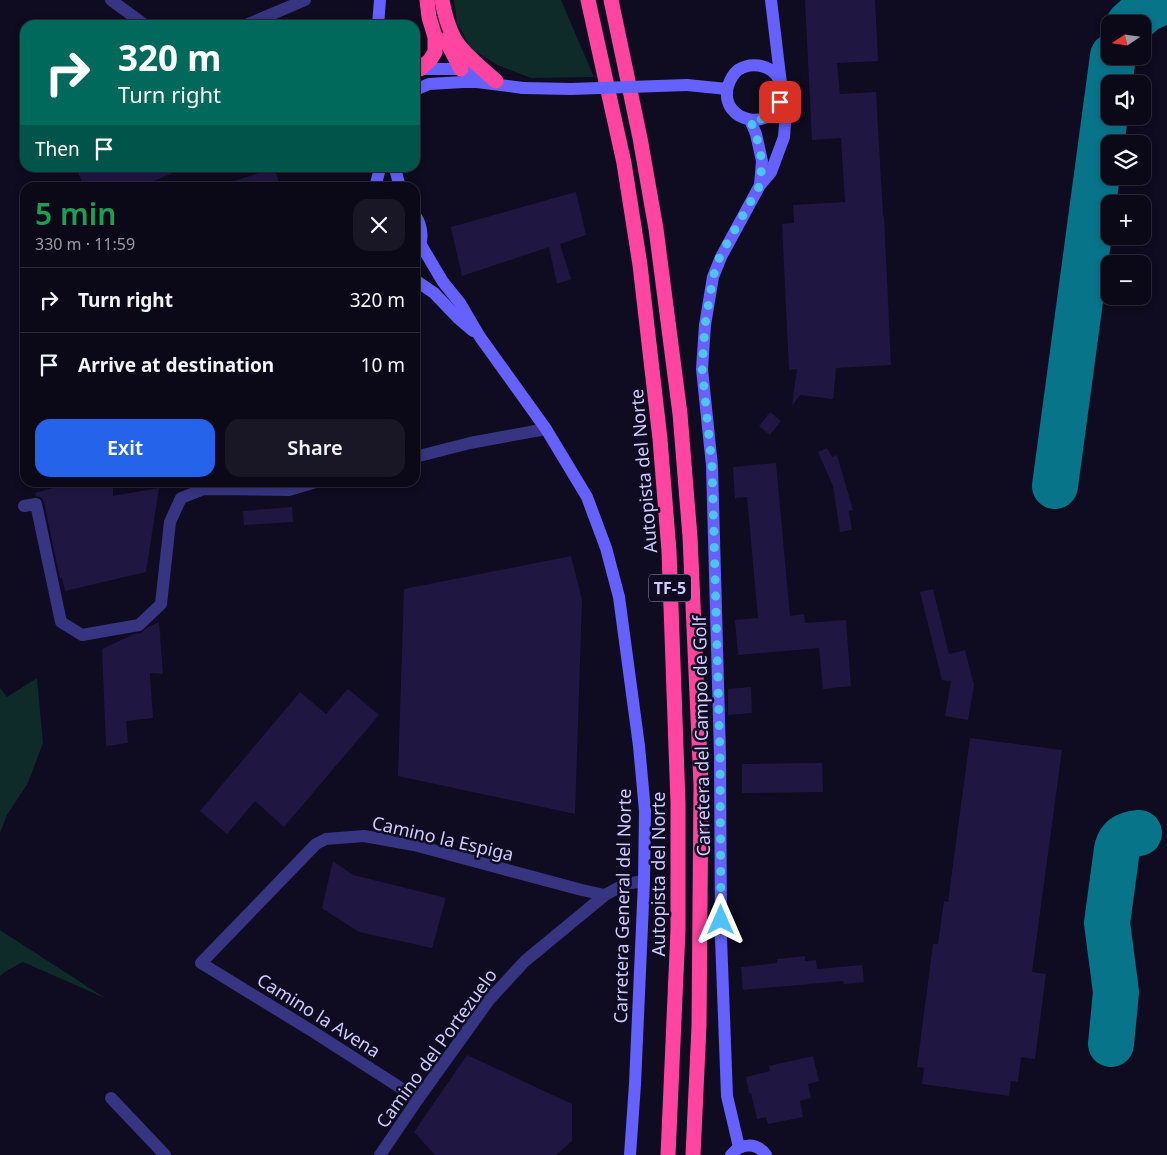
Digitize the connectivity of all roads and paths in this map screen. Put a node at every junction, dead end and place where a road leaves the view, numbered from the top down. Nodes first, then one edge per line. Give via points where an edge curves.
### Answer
1 (111, 0) edge
2 (305, 0) edge
3 (380, 0) edge
4 (427, 0) edge
5 (435, 0) edge
6 (442, 0) edge
7 (579, 0) edge
8 (588, 0) edge
9 (611, 0) edge
10 (771, 0) edge
11 (138, 20) edge
12 (258, 20) edge
13 (378, 20) edge
14 (595, 27) junction
15 (420, 67) edge
16 (420, 69) edge
17 (461, 69) junction
18 (477, 82) junction
19 (503, 84) junction
20 (420, 88) edge
21 (727, 89) junction
22 (782, 90) junction
23 (750, 120) junction
24 (760, 185) junction
25 (420, 225) edge
26 (420, 244) edge
27 (420, 253) edge
28 (420, 283) edge
29 (480, 337) junction
30 (546, 429) junction
31 (420, 456) edge
32 (299, 487) edge
33 (24, 506) dead end
34 (644, 881) junction
35 (606, 896) junction
36 (201, 963) joint
37 (111, 1098) dead end
38 (418, 1099) junction
39 (735, 1151) edge
40 (165, 1155) edge
41 (380, 1155) edge
42 (630, 1155) edge
43 (668, 1155) edge
44 (693, 1155) edge
45 (766, 1155) edge

1 - 11 street
2 - 12 street
3 - 13 main road
4 - 15 highway via 435,52
5 - 17 highway via 442,33
6 - 19 highway via 454,38 462,50
7 - 14 highway
8 - 14 highway, Autopista del Norte / TF-5
9 - 44 highway, TF-5 via 656,229 680,414 690,536 701,785 700,1026
10 - 22 main road, Carretera del Campo de Golf
14 - 43 highway, Autopista del Norte / TF-5 via 624,163 640,265 669,551 678,803 678,930
16 - 17 main road
17 - 18 main road
17 - 19 main road
18 - 19 main road
18 - 20 main road via 429,84
19 - 21 main road, bridge via 523,88 686,85
21 - 22 main road via 735,73 754,65 774,73
21 - 23 main road via 731,108 742,118
22 - 23 main road via 778,108 770,116
22 - 24 main road, Carretera del Campo de Golf via 784,137 771,172
23 - 24 main road, Carretera del Campo de Golf via 762,161
24 - 39 main road, Carretera del Campo de Golf via 720,256 713,277 702,368 712,466 721,938 727,1096
25 - 26 main road
27 - 29 main road, Carretera General del Norte via 460,304
28 - 29 main road, Carretera General del Norte
29 - 30 main road, Carretera General del Norte
30 - 31 street via 470,442
30 - 34 main road, Carretera General del Norte via 587,498 606,548 618,597 645,811
32 - 33 street via 289,490 204,489 181,498 170,522 161,604 139,625 82,635 61,622 36,504
34 - 35 street, Camino del Portezuelo via 625,884
34 - 42 main road, Carretera General del Norte
35 - 36 street, Camino la Espiga via 414,845 364,836 326,839 316,844
35 - 38 street, Camino del Portezuelo via 525,961 489,1000
36 - 38 street, Camino la Avena
37 - 40 street
38 - 41 street, Camino del Portezuelo
39 - 45 main road via 750,1145 760,1148

